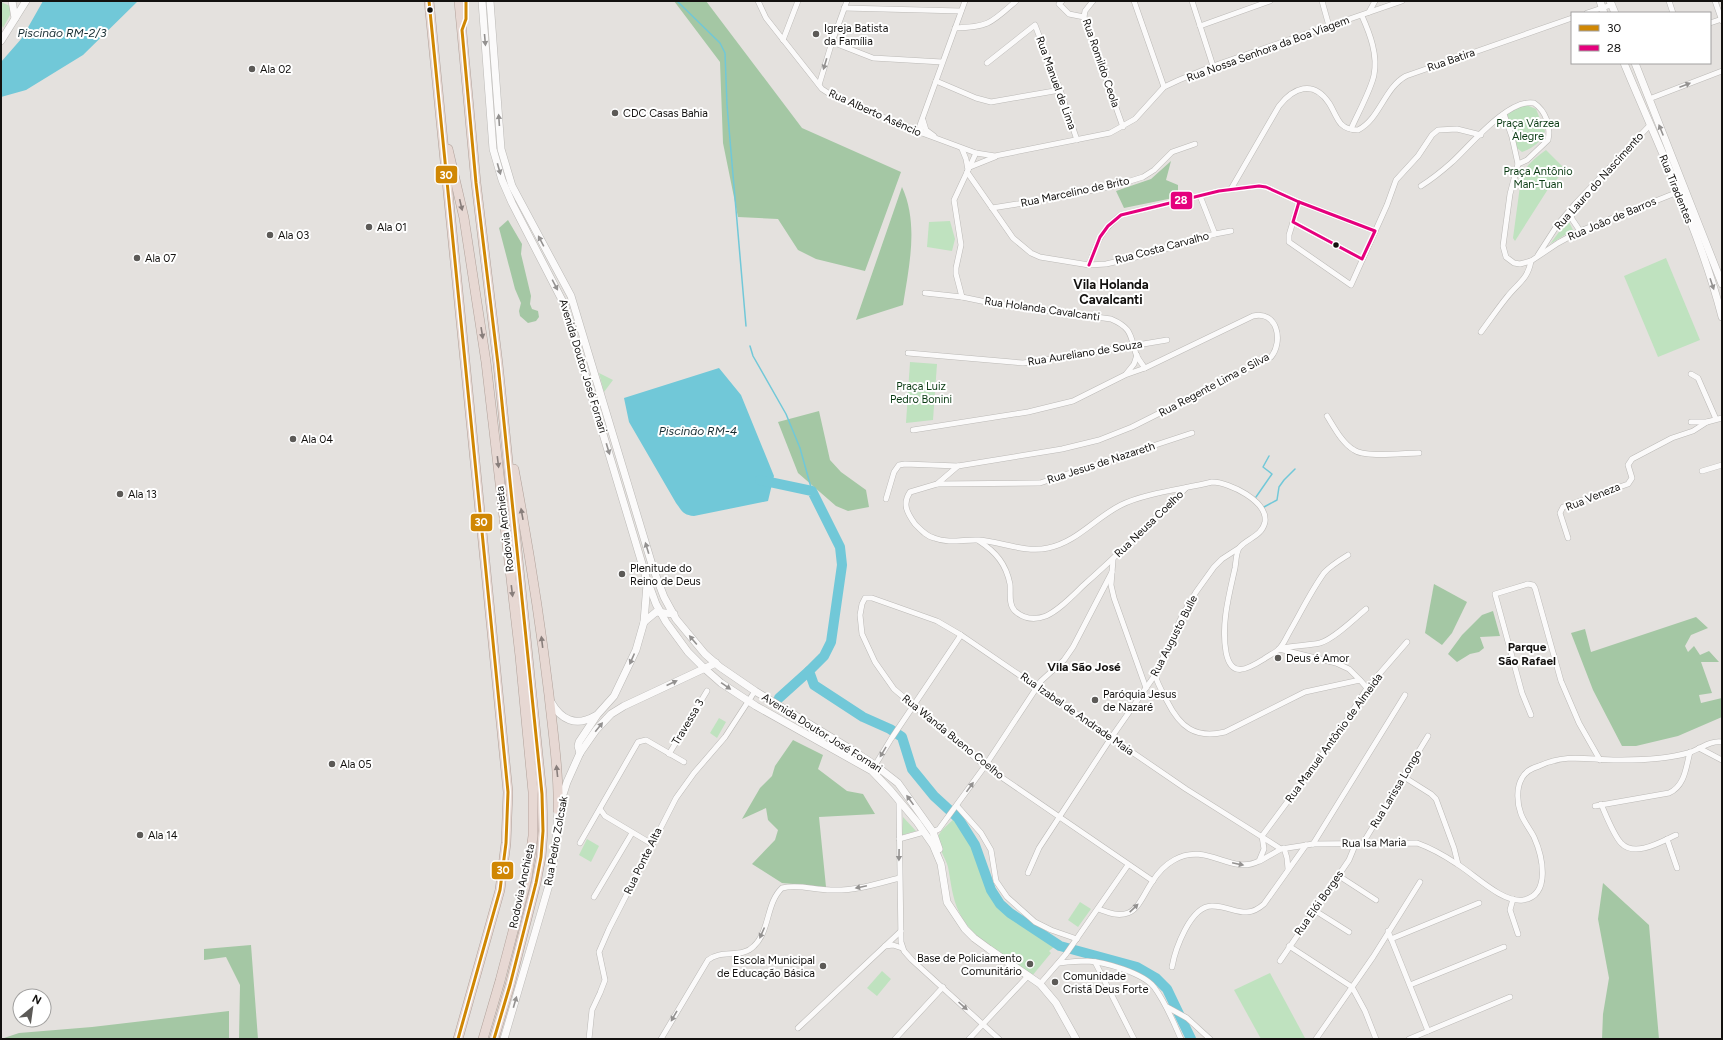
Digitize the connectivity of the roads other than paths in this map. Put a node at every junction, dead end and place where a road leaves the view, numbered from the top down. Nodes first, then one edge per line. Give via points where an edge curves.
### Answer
1 (12, 1) edge
2 (26, 1) edge
3 (429, 1) edge
4 (459, 1) edge
5 (482, 1) edge
6 (490, 1) edge
7 (758, 1) edge
8 (798, 1) edge
9 (847, 1) edge
10 (965, 1) edge
11 (1016, 1) edge
12 (1092, 1) edge
13 (1134, 1) edge
14 (1192, 1) edge
15 (1270, 1) edge
16 (1322, 1) edge
17 (1375, 1) edge
18 (1402, 1) edge
19 (1669, 1) edge
20 (1715, 1) edge
21 (1060, 3) edge
22 (1387, 3) edge
23 (1610, 3) edge
24 (1602, 7) edge
25 (844, 8) junction
26 (961, 11) junction
27 (1369, 12) junction
28 (1590, 12) edge
29 (1615, 12) edge
30 (1673, 12) edge
31 (1362, 16) junction
32 (1084, 17) junction
33 (16, 18) junction
34 (1571, 18) edge
35 (1722, 20) edge
36 (1711, 23) edge
37 (1200, 26) junction
38 (1329, 26) junction
39 (955, 28) junction
40 (783, 40) junction
41 (1, 41) edge
42 (832, 42) junction
43 (942, 62) junction
44 (987, 64) dead end
45 (1624, 64) edge
46 (1635, 64) edge
47 (1213, 66) junction
48 (1722, 71) edge
49 (936, 81) junction
50 (819, 85) junction
51 (1164, 88) junction
52 (1060, 90) junction
53 (1649, 99) junction
54 (440, 112) junction
55 (1504, 114) junction
56 (922, 119) junction
57 (1650, 125) junction
58 (1123, 127) junction
59 (908, 128) junction
60 (1351, 129) junction
61 (922, 133) junction
62 (1480, 135) junction
63 (940, 140) junction
64 (1077, 140) junction
65 (1195, 144) dead end
66 (962, 149) junction
67 (976, 153) junction
68 (995, 156) junction
69 (1518, 164) junction
70 (968, 170) junction
71 (1421, 186) dead end
72 (1231, 189) junction
73 (1678, 192) junction
74 (1200, 196) junction
75 (1299, 202) junction
76 (992, 208) junction
77 (1571, 210) junction
78 (1293, 222) junction
79 (1231, 231) dead end
80 (1375, 231) junction
81 (1580, 231) junction
82 (1215, 234) junction
83 (1537, 256) junction
84 (1362, 259) junction
85 (1704, 260) junction
86 (1713, 260) junction
87 (1089, 265) junction
88 (1722, 284) edge
89 (925, 293) dead end
90 (962, 297) junction
91 (1722, 316) edge
92 (1481, 332) dead end
93 (1167, 340) dead end
94 (1134, 344) junction
95 (908, 353) dead end
96 (1137, 355) junction
97 (1144, 368) junction
98 (1691, 374) dead end
99 (1125, 375) junction
100 (502, 398) junction
101 (1327, 416) dead end
102 (1722, 418) edge
103 (1716, 420) junction
104 (1691, 422) dead end
105 (1707, 422) junction
106 (913, 430) dead end
107 (1192, 433) dead end
108 (1419, 453) dead end
109 (1722, 465) edge
110 (958, 466) junction
111 (1702, 471) dead end
112 (937, 484) junction
113 (1186, 488) junction
114 (886, 499) dead end
115 (1568, 538) dead end
116 (977, 540) junction
117 (1238, 548) junction
118 (1348, 555) dead end
119 (1113, 560) junction
120 (1112, 572) junction
121 (646, 576) junction
122 (863, 601) joint
123 (1366, 610) dead end
124 (660, 611) junction
125 (674, 614) junction
126 (644, 622) junction
127 (961, 635) junction
128 (1407, 642) dead end
129 (1279, 649) junction
130 (716, 663) junction
131 (704, 668) junction
132 (1155, 676) junction
133 (1360, 680) junction
134 (1037, 687) junction
135 (1146, 688) junction
136 (1367, 688) junction
137 (707, 691) dead end
138 (755, 691) junction
139 (1405, 695) dead end
140 (614, 696) junction
141 (549, 699) junction
142 (749, 701) junction
143 (624, 706) junction
144 (914, 707) junction
145 (596, 715) junction
146 (1531, 715) dead end
147 (1428, 736) dead end
148 (1112, 738) junction
149 (1722, 742) edge
150 (1699, 748) junction
151 (1690, 752) junction
152 (580, 753) junction
153 (669, 754) junction
154 (1600, 760) junction
155 (1722, 760) edge
156 (684, 762) dead end
157 (985, 766) junction
158 (873, 768) junction
159 (1404, 777) junction
160 (899, 802) junction
161 (1601, 804) junction
162 (1594, 806) dead end
163 (956, 807) junction
164 (600, 809) junction
165 (558, 810) junction
166 (1060, 817) junction
167 (917, 822) junction
168 (924, 832) junction
169 (933, 832) junction
170 (632, 833) junction
171 (1676, 835) dead end
172 (1262, 836) junction
173 (899, 839) junction
174 (1667, 839) junction
175 (1356, 843) junction
176 (1363, 843) junction
177 (580, 844) dead end
178 (652, 844) junction
179 (1313, 844) junction
180 (1306, 845) junction
181 (1282, 848) junction
182 (1259, 861) junction
183 (1458, 864) junction
184 (1128, 865) junction
185 (1677, 868) dead end
186 (1288, 869) junction
187 (1028, 873) dead end
188 (1339, 876) junction
189 (944, 877) junction
190 (899, 878) junction
191 (1152, 881) junction
192 (1420, 882) dead end
193 (594, 897) dead end
194 (1513, 899) junction
195 (1376, 900) dead end
196 (1479, 904) dead end
197 (1098, 909) junction
198 (1314, 910) junction
199 (901, 930) junction
200 (1388, 931) junction
201 (1349, 932) dead end
202 (1518, 934) dead end
203 (1077, 939) junction
204 (1391, 939) junction
205 (884, 946) junction
206 (1289, 946) junction
207 (1504, 947) dead end
208 (902, 948) junction
209 (1280, 961) dead end
210 (1095, 962) junction
211 (1059, 963) junction
212 (1172, 967) dead end
213 (1028, 976) junction
214 (1040, 984) junction
215 (1410, 985) junction
216 (943, 987) junction
217 (1352, 987) junction
218 (1510, 997) dead end
219 (1167, 1007) junction
220 (983, 1024) junction
221 (798, 1028) dead end
222 (1428, 1031) junction
223 (1319, 1037) edge
224 (458, 1039) edge
225 (483, 1039) edge
226 (494, 1039) edge
227 (504, 1039) edge
228 (590, 1039) edge
229 (661, 1039) edge
230 (895, 1039) edge
231 (969, 1039) edge
232 (999, 1039) edge
233 (1076, 1039) edge
234 (1134, 1039) edge
235 (1182, 1039) edge
236 (1210, 1039) edge
237 (1376, 1039) edge
238 (1409, 1039) edge

1 - 33 main road
2 - 33 main road
3 - 54 highway, Rodovia Anchieta
4 - 100 highway, Rodovia Anchieta via 489,296 499,324 501,345 498,364
5 -> 121 main road, Avenida Doutor José Fornari via 493,149 512,203 564,304
125 -> 6 main road, Avenida Doutor José Fornari via 655,574 571,296 512,186 506,167 502,149
7 - 40 street, Rua Alberto Asêncio via 766,18
8 - 40 street
9 - 25 street
10 - 26 street
11 - 39 street via 988,24
12 - 32 street, Rua Romildo Ceola
13 - 51 street
14 - 37 street
15 - 37 street
16 - 38 street
17 - 27 street
18 - 22 street, Rua Nossa Senhora da Boa Viagem
19 - 30 street
20 - 35 street
21 - 32 street via 1069,14
22 - 27 street, Rua Nossa Senhora da Boa Viagem
23 - 24 street
23 - 29 main road
24 - 28 street
25 - 26 street
25 - 42 street
26 - 39 street
27 - 31 street, Rua Nossa Senhora da Boa Viagem
31 - 38 street, Rua Nossa Senhora da Boa Viagem
31 - 60 street via 1372,43 1375,63 1373,76
32 - 58 street, Rua Romildo Ceola
33 - 41 main road
34 - 60 street, Rua Batira via 1406,76 1396,84 1367,123 1358,130
35 - 36 street
37 - 47 street
38 - 47 street, Rua Nossa Senhora da Boa Viagem
39 - 43 street
40 - 50 street, Rua Alberto Asêncio
42 - 43 street via 881,59
42 -> 50 street
43 - 49 street
44 - 52 street, Rua Manuel de Lima via 1034,25
45 - 57 main road, Rua Tiradentes
46 - 53 main road, Rua Tiradentes
47 - 51 street, Rua Nossa Senhora da Boa Viagem
53 -> 48 street
49 - 52 street via 991,102
49 - 56 street
50 - 59 street, Rua Alberto Asêncio via 836,98
51 - 58 street, Rua Nossa Senhora da Boa Viagem via 1135,119
52 - 64 street, Rua Manuel de Lima
86 -> 53 main road, Rua Tiradentes
54 - 224 highway, Rodovia Anchieta via 508,792 506,843 500,890
54 -> 225 highway, Rodovia Anchieta via 464,218 486,362 533,792 533,836 526,878
55 - 62 street
55 - 69 street, Rua Joâo de Barros
55 - 69 street via 1523,103 1534,103 1543,111 1549,129 1546,144
56 - 59 street via 917,126
56 - 61 street
56 - 63 street, Rua Alberto Asêncio via 926,130
57 - 73 main road, Rua Tiradentes
57 - 77 street, Rua Lauro do Nascimento
58 - 64 street, Rua Nossa Senhora da Boa Viagem via 1110,133
59 - 61 street, Rua Alberto Asêncio
60 - 72 street via 1342,124 1328,102 1316,90 1298,90 1279,106
61 - 63 street, Rua Alberto Asêncio
62 - 71 street via 1450,164
62 - 80 street via 1457,129 1438,130 1432,135 1407,170 1396,180 1392,195
63 - 66 street, Rua Alberto Asêncio
64 - 68 street, Rua Nossa Senhora da Boa Viagem
65 - 76 street, Rua Marcelino de Brito via 1172,152 1150,173 1121,184
66 - 67 street, Rua Nossa Senhora da Boa Viagem
66 - 70 street, Rua Costa Carvalho
67 - 68 street, Rua Nossa Senhora da Boa Viagem
67 - 70 street
68 - 70 street
69 - 83 street, Rua Joâo de Barros via 1510,194 1503,246 1506,257 1514,263 1520,264
70 - 76 street, Rua Costa Carvalho
70 - 90 street via 954,200 961,245 956,274
72 - 74 street
72 - 75 street via 1266,187
73 - 81 street, Rua Joâo de Barros
73 - 85 main road, Rua Tiradentes
74 - 82 street
74 - 87 street via 1121,215 1101,234
75 - 78 street
75 - 80 street
76 - 87 street, Rua Costa Carvalho via 1013,238 1031,253 1040,257
77 - 81 street via 1572,219
77 - 83 street, Rua Lauro do Nascimento via 1558,224
78 - 84 street
78 - 84 street via 1288,239 1291,244 1351,285
79 - 82 street, Rua Costa Carvalho
80 - 84 street
81 - 83 street, Rua Joâo de Barros
82 - 87 street, Rua Costa Carvalho via 1121,261
83 - 92 street, Rua Lauro do Nascimento via 1526,278 1508,295
85 - 86 main road
85 -> 91 main road, Rua Tiradentes
86 - 88 main road, Rua Tiradentes
89 - 90 street, Rua Holanda Cavalcanti
90 - 94 street, Rua Holanda Cavalcanti via 1111,319 1124,325 1130,332
93 - 94 street, Rua Aureliano de Souza
94 - 95 street, Rua Aureliano de Souza via 1023,363
94 - 96 street, Rua Holanda Cavalcanti
96 - 97 street, Rua Holanda Cavalcanti
96 - 99 street via 1134,364
97 - 99 street, Rua Regente Lima e Silva
97 - 110 street, Rua Regente Lima e Silva via 1247,318 1260,315 1269,318 1278,335 1278,343 1271,356 1132,427 1099,440 1062,449
98 - 103 street via 1698,378
99 - 106 street, Rua Regente Lima e Silva via 1073,401 1028,412
141 -> 100 highway via 537,598
100 - 226 highway, Rodovia Anchieta via 542,794 543,831 536,882
101 - 108 street via 1344,440 1358,453
102 - 103 street
103 - 105 street
104 - 105 street
105 - 115 street, Rua Veneza via 1630,461 1628,465 1632,478 1628,484 1563,507 1560,513
107 - 112 street, Rua Jesus de Nazareth via 1040,483
109 - 111 street
110 - 112 street, Rua Jesus de Nazareth
110 - 114 street, Rua Regente Lima e Silva via 899,466 894,472
112 - 116 street, Rua Jesus de Nazareth via 910,492 905,500 905,506 912,520 925,534 933,538 954,542
113 - 116 street, Rua Jesus de Nazareth via 1121,505 1081,533 1047,548 1029,549
113 - 117 street, Rua Jesus de Nazareth via 1221,482 1238,489 1258,504 1264,512 1262,530
113 - 119 street, Rua Neusa Coelho
116 - 119 street, Rua Neusa Coelho via 1002,561 1010,585 1014,610 1026,618 1044,617 1055,611
117 - 129 street via 1227,606 1227,659 1230,665 1245,670
117 - 132 street, Rua Augusto Bulle via 1214,567 1196,592 1182,616
118 - 129 street via 1325,572
119 - 120 street
120 - 134 street, Rua Neusa Coelho via 1073,647 1064,660 1044,677
120 - 135 street via 1114,598
121 - 124 main road, Avenida Doutor José Fornari
121 - 126 main road
122 - 127 street, Rua Izabel de Andrade Maia via 865,598 872,598 937,621
122 - 144 street, Rua Wanda Bueno Coelho via 860,624 868,648 894,689
123 - 129 street via 1322,642
124 - 125 main road
124 - 126 main road via 652,614
124 - 131 main road, Avenida Doutor José Fornari via 676,637
130 -> 125 main road, Avenida Doutor José Fornari via 691,638
126 -> 140 main road via 636,650
127 - 134 street, Rua Izabel de Andrade Maia
127 - 144 street
128 - 136 street, Rua Manuel Antônio de Almeida
129 - 133 street via 1336,663 1349,669
130 - 131 main road, Rua Pedro Zolcsak
130 - 138 main road, Avenida Doutor José Fornari
131 -> 142 main road, Avenida Doutor José Fornari via 721,683
143 -> 131 main road, Rua Pedro Zolcsak
132 - 133 street via 1170,707 1183,726 1207,734 1234,728 1305,692
132 - 135 street, Rua Augusto Bulle
133 - 136 street
134 - 148 street, Rua Izabel de Andrade Maia
134 - 157 street, Rua Neusa Coelho
135 - 148 street, Rua Augusto Bulle
136 - 172 street, Rua Manuel Antônio de Almeida via 1340,732
137 - 153 street, Travessa 3
138 - 142 street, Avenida Doutor José Fornari
138 - 158 main road, Avenida Doutor José Fornari
139 - 179 street
140 - 143 main road via 617,703
140 - 145 main road
141 - 145 main road via 558,713 573,721 585,721
165 -> 141 highway via 559,789
142 - 158 main road, Avenida Doutor José Fornari
142 - 178 street, Rua Ponte Alta via 725,737 684,786
152 -> 143 main road, Rua Pedro Zolcsak via 605,719
144 - 157 street, Rua Wanda Bueno Coelho
144 -> 158 street
145 - 152 main road via 579,742
146 - 154 street via 1522,693 1496,594 1528,584 1534,586 1562,681
147 - 159 street, Rua Larissa Longo
148 - 166 street, Rua Augusto Bulle
148 - 172 street, Rua Izabel de Andrade Maia via 1186,789
149 - 150 street via 1713,742
150 - 151 street
150 - 155 street
151 - 154 street via 1646,759
151 - 161 street via 1684,777 1676,790
152 - 165 main road, Rua Pedro Zolcsak
153 - 156 street
153 - 164 street via 646,740 638,742
154 - 194 street via 1559,758 1533,768 1522,778 1518,789 1520,812 1538,849 1542,874 1539,888 1531,896 1523,900
163 -> 157 street, Rua Neusa Coelho
157 - 166 street, Rua Wanda Bueno Coelho
158 - 160 main road
169 -> 158 main road, Avenida Doutor José Fornari via 898,783
159 - 176 street, Rua Larissa Longo
159 - 183 street via 1436,799
160 - 167 main road
160 - 173 street
161 - 162 street
161 - 174 street via 1621,843 1628,847 1641,848
163 - 169 street, Rua Neusa Coelho via 939,829
163 - 203 street via 980,833 991,850 996,881 1007,896 1035,922
164 - 170 street via 605,816
164 - 177 street
227 -> 165 main road, Rua Pedro Zolcsak via 549,885 555,852
166 - 184 street, Rua Wanda Bueno Coelho
166 - 187 street, Rua Augusto Bulle via 1039,848
167 - 168 main road
167 - 169 main road
168 - 173 street
168 - 189 main road via 939,859
169 - 189 main road, Avenida Doutor José Fornari via 944,864
170 - 178 street
170 - 193 street
171 - 174 street
172 - 181 street, Rua Izabel de Andrade Maia
172 - 182 street via 1264,849
173 -> 190 street
174 - 185 street
175 - 176 street, Rua Isa Maria
175 - 179 street, Rua Isa Maria
175 - 188 street, Rua Elói Borges
176 - 183 street, Rua Isa Maria via 1417,843
178 - 228 street, Rua Ponte Alta via 600,948 599,956 605,980 592,1010
179 - 180 street, Rua Isa Maria
180 - 181 street, Rua Isa Maria
180 - 186 street
181 - 182 street
181 - 186 street via 1287,858
191 -> 182 street via 1173,861 1191,855 1213,856 1238,866 1247,866
183 - 194 street, Rua Isa Maria via 1498,892
184 - 191 street, Rua Wanda Bueno Coelho
184 - 197 street
186 - 212 street via 1264,904 1253,912 1212,906 1201,909 1179,943
188 - 195 street
188 - 198 street, Rua Elói Borges
189 - 213 main road via 948,902 965,929 985,947
190 - 199 street
190 -> 229 street via 848,890 795,885 782,888 776,896 755,946 743,952 718,954 708,960
197 -> 191 street via 1113,914 1128,913 1133,910
192 - 200 street
194 - 202 street via 1510,910
196 - 204 street
197 - 203 street
198 - 201 street
198 - 206 street, Rua Elói Borges
199 - 205 street
199 - 208 street
200 - 204 street
200 - 217 street
203 - 211 street
204 - 215 street
205 - 208 street
205 - 221 street
206 - 209 street, Rua Elói Borges
206 - 217 street
207 - 215 street
208 - 216 street
210 - 211 street
210 - 219 street via 1142,977 1154,987
210 - 234 street
211 - 214 street
213 - 214 main road
213 - 220 street
214 - 233 main road via 1056,1003
215 - 222 street
216 -> 220 street
216 - 230 street
217 - 223 street
217 - 237 street via 1365,1010
218 - 222 street
219 - 235 street
219 - 236 street via 1187,1018
220 - 231 street
220 - 232 street
222 - 238 street

